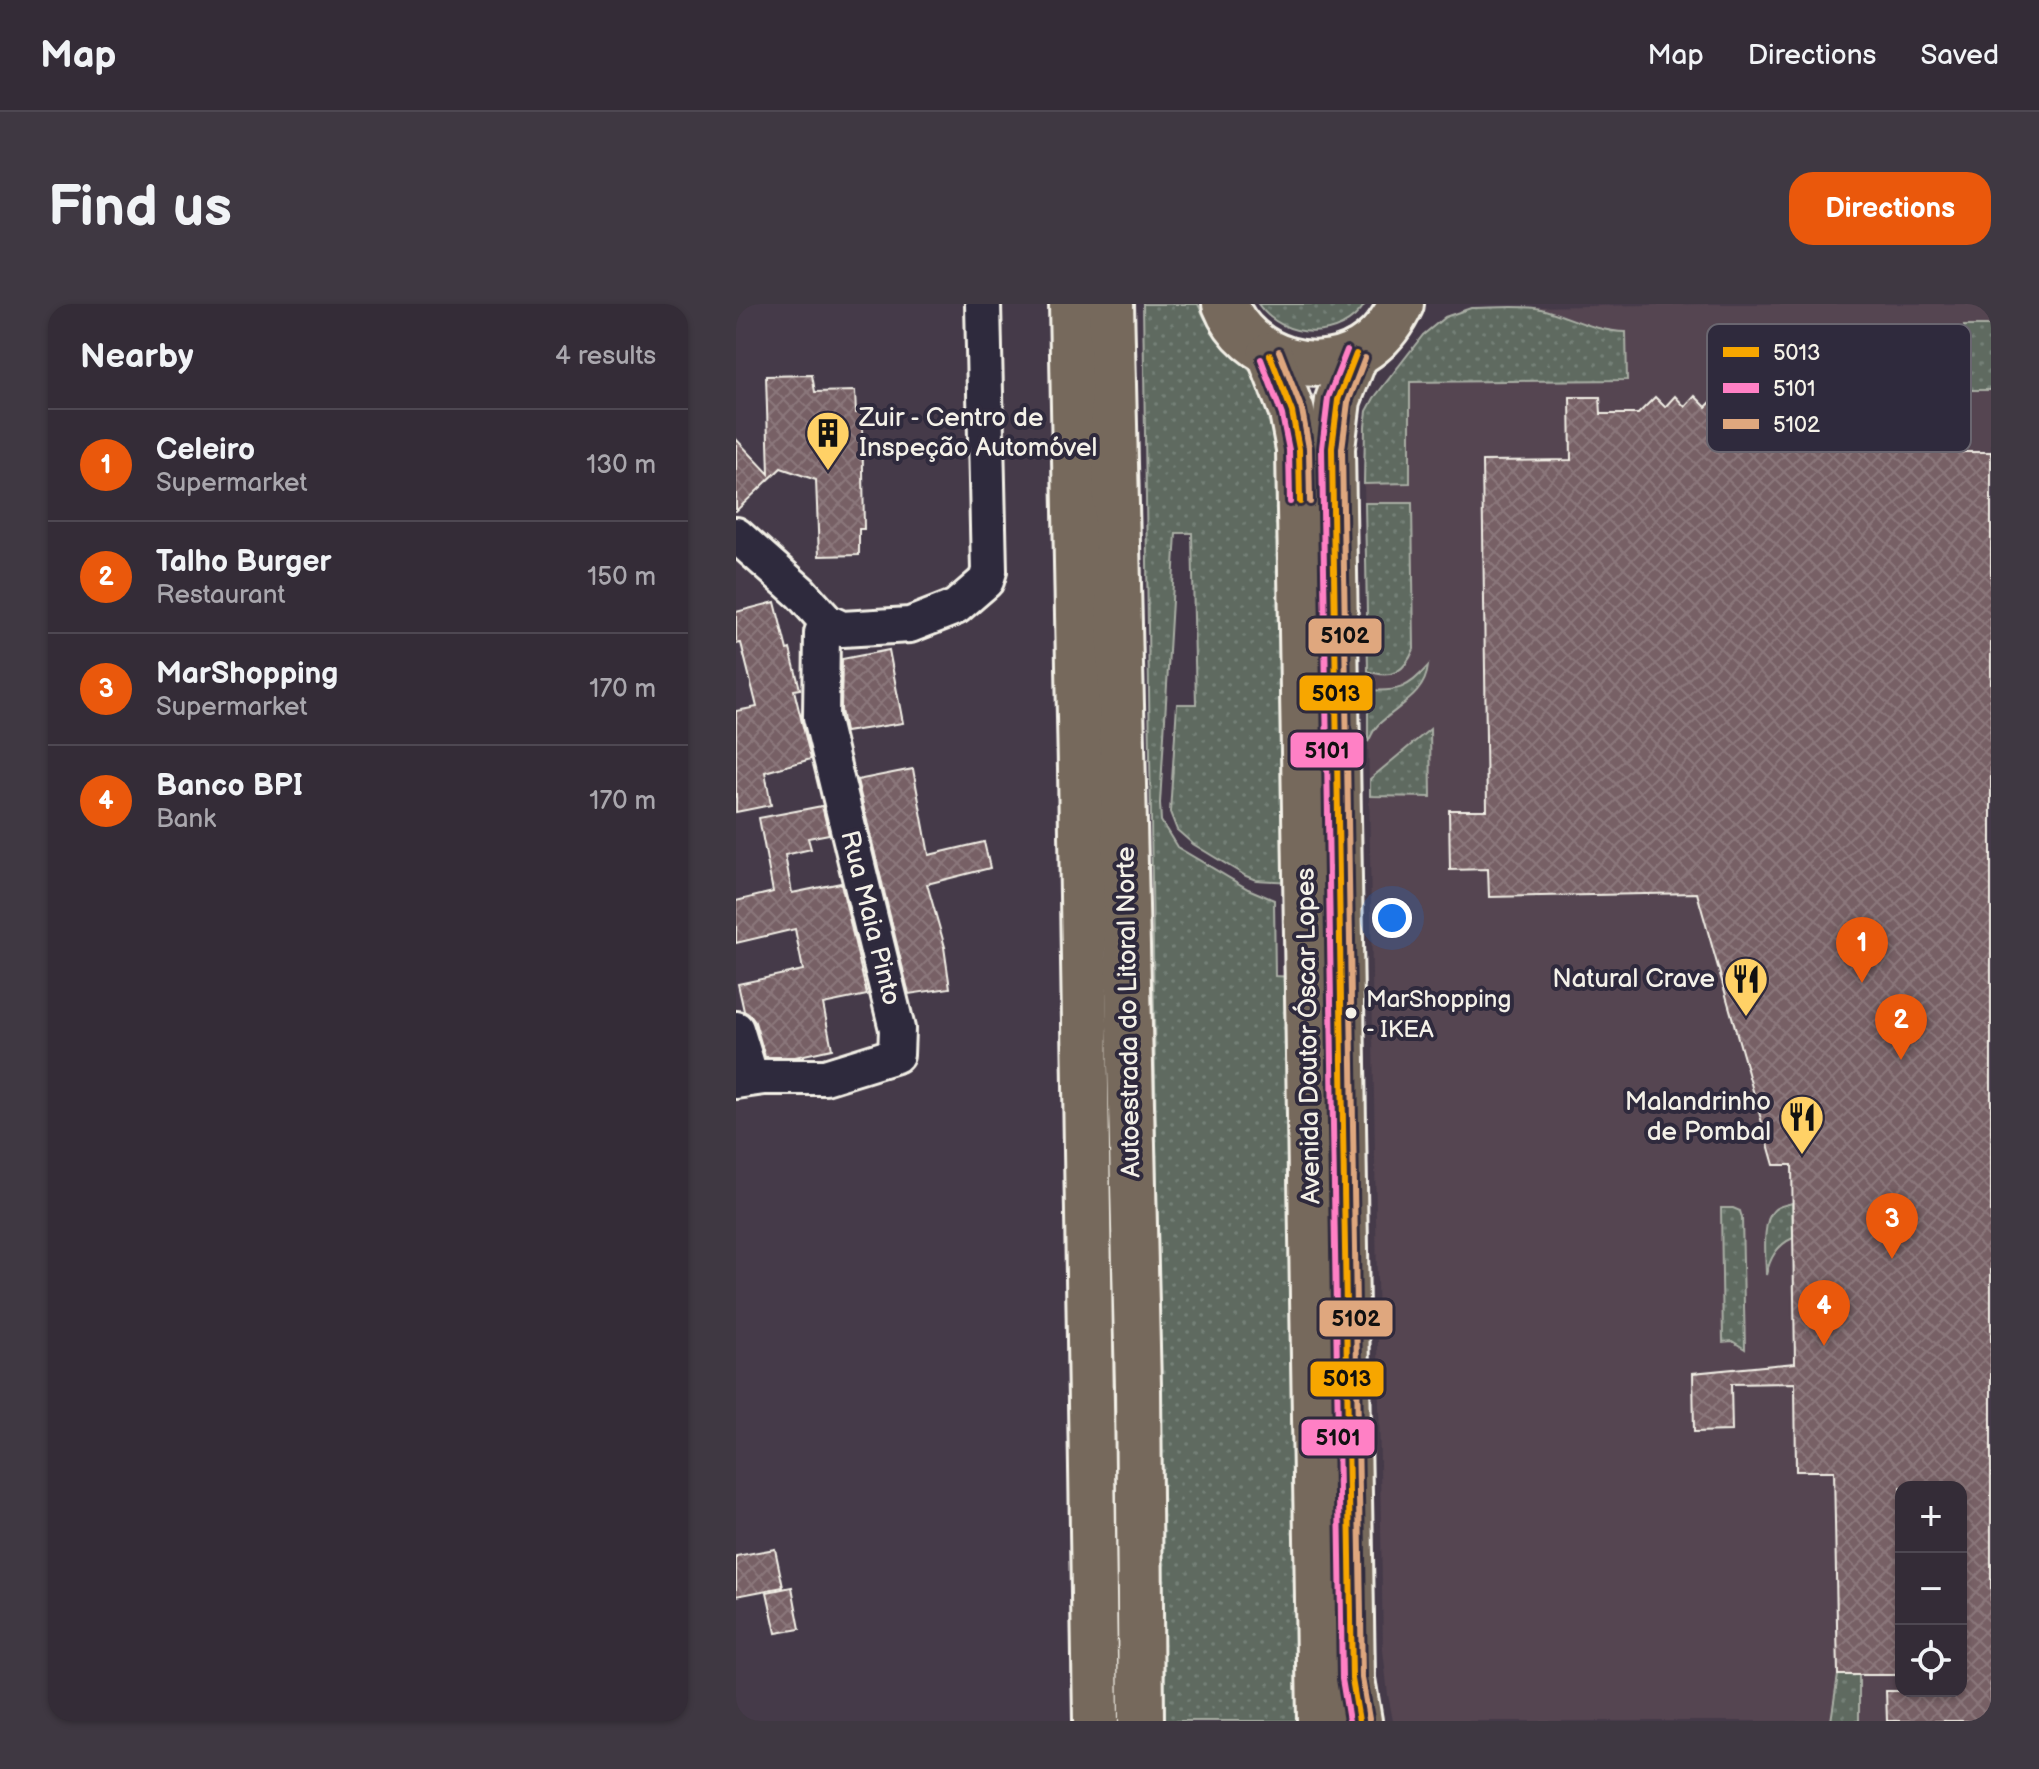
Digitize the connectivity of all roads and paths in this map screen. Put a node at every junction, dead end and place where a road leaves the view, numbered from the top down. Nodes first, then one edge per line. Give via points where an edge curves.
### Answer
1 (983, 304) edge
2 (1072, 304) edge
3 (1111, 304) edge
4 (1225, 304) edge
5 (1401, 304) edge
6 (1356, 354) junction
7 (1270, 355) junction
8 (736, 537) edge
9 (827, 622) junction
10 (736, 1029) edge
11 (743, 1080) edge
12 (1096, 1721) edge
13 (1141, 1721) edge
14 (1320, 1721) edge
15 (1359, 1721) edge

1 - 9 street via 986,581 956,607 910,625 842,629
2 - 12 main road, Autoestrada do Litoral Norte
3 - 13 main road, Autoestrada do Litoral Norte via 1138,1386
4 - 7 main road via 1247,338
5 - 6 main road via 1383,333
6 - 7 main road via 1328,363 1298,363
6 - 15 main road, Avenida Doutor Óscar Lopes via 1338,400 1332,448 1352,1679
7 - 14 main road, Avenida Doutor Óscar Lopes via 1292,412 1299,449
8 - 9 street
9 - 11 street, Rua Maia Pinto via 822,633 821,717 897,1029 896,1055 825,1077
10 - 11 street

